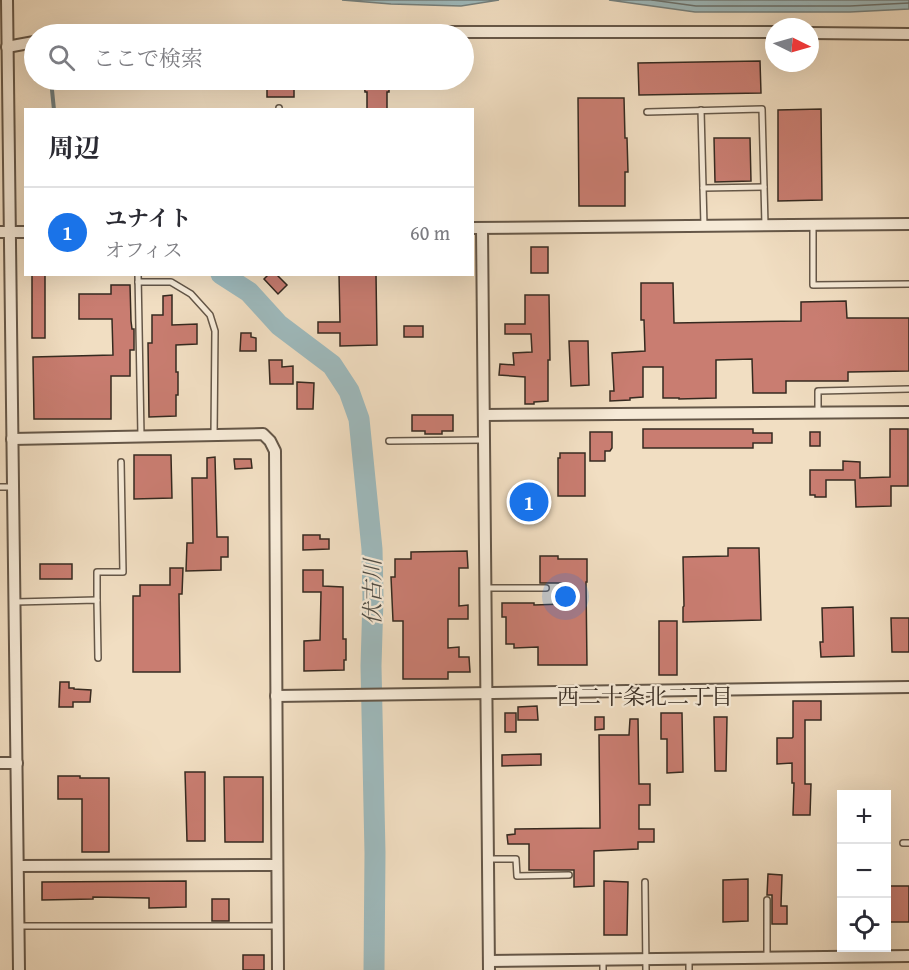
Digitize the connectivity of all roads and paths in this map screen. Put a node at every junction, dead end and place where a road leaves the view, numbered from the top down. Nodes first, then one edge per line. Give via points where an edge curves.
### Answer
1 (7, 0) edge
2 (474, 32) edge
3 (765, 32) edge
4 (819, 33) edge
5 (909, 34) edge
6 (24, 43) edge
7 (7, 46) junction
8 (701, 110) junction
9 (647, 112) dead end
10 (764, 187) junction
11 (703, 188) junction
12 (909, 224) edge
13 (765, 225) junction
14 (813, 225) junction
15 (704, 226) junction
16 (477, 228) edge
17 (5, 232) edge
18 (24, 232) edge
19 (138, 276) edge
20 (138, 282) junction
21 (909, 284) edge
22 (909, 389) edge
23 (909, 412) edge
24 (818, 413) junction
25 (484, 415) junction
26 (214, 435) junction
27 (141, 436) junction
28 (12, 439) junction
29 (485, 440) junction
30 (389, 441) dead end
31 (121, 462) dead end
32 (0, 487) edge
33 (13, 487) junction
34 (486, 588) junction
35 (546, 588) dead end
36 (98, 600) junction
37 (15, 602) junction
38 (98, 658) dead end
39 (909, 687) edge
40 (486, 693) junction
41 (276, 696) junction
42 (0, 763) edge
43 (17, 763) junction
44 (488, 859) junction
45 (277, 865) junction
46 (18, 866) junction
47 (569, 876) dead end
48 (645, 882) dead end
49 (767, 900) dead end
50 (18, 926) junction
51 (278, 926) junction
52 (909, 956) edge
53 (767, 958) junction
54 (689, 964) edge
55 (489, 965) edge
56 (603, 965) edge
57 (646, 965) edge
58 (19, 970) edge
59 (278, 970) edge

1 - 7 street
2 - 3 street
4 - 5 street
6 - 7 street
7 - 17 street
8 - 9 lane
8 - 10 lane via 762,109
8 - 11 lane
10 - 11 lane
10 - 13 lane
11 - 15 lane
12 - 14 street
13 - 14 street
13 - 15 street
14 - 21 lane via 813,285
15 - 16 street
16 - 25 street
17 - 18 street
17 - 28 street
19 - 20 lane
20 - 26 lane via 171,282 191,294 210,315 215,331
20 - 27 lane
22 - 24 lane via 818,392
23 - 24 street
24 - 25 street
25 - 29 street
26 - 27 street
26 - 41 street via 263,434 274,451
27 - 28 street
28 - 33 street
29 - 30 lane
29 - 34 street
31 - 36 lane via 123,572 97,572
32 - 33 lane
33 - 37 street
34 - 35 lane
34 - 40 street
36 - 37 lane
36 - 38 lane
37 - 43 street
39 - 40 street
40 - 41 street
40 - 44 street
41 - 45 street
42 - 43 street
43 - 46 street
44 - 47 lane via 516,859 517,876
44 - 55 street
45 - 46 street
45 - 51 street
46 - 50 street
48 - 57 lane
49 - 53 lane
50 - 51 lane
50 - 58 street
51 - 59 street
52 - 53 street
53 - 54 street
54 - 57 street
55 - 56 street
56 - 57 street

